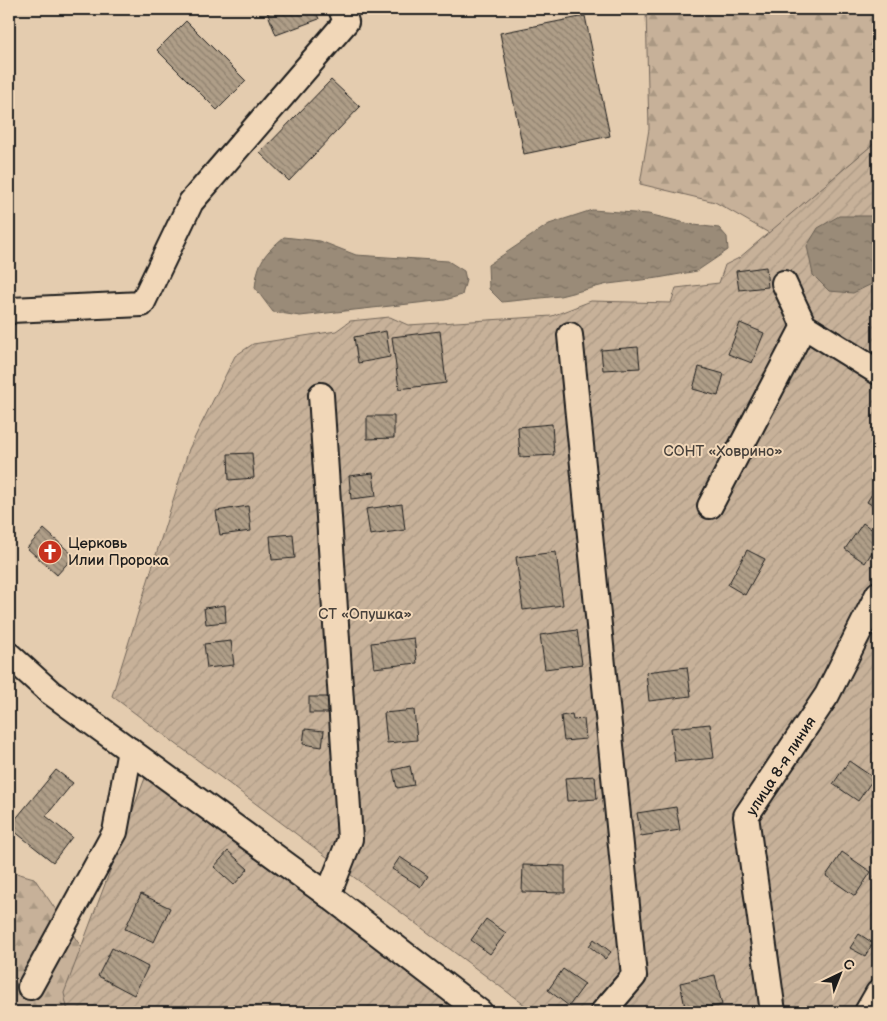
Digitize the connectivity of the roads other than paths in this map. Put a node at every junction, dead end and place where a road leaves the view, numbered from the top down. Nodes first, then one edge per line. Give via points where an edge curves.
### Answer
1 (343, 15) edge
2 (784, 283) dead end
3 (9, 312) edge
4 (804, 326) junction
5 (570, 336) dead end
6 (878, 372) edge
7 (321, 395) dead end
8 (710, 506) dead end
9 (878, 594) edge
10 (9, 655) edge
11 (130, 750) junction
12 (328, 895) junction
13 (30, 988) dead end
14 (878, 993) edge
15 (480, 1012) edge
16 (603, 1012) edge
17 (773, 1012) edge
18 (867, 1012) edge

1 - 3 street via 191,202 142,304
2 - 4 street
4 - 6 street
4 - 8 street
5 - 16 street via 634,976
7 - 12 street via 350,839
9 - 17 street, улица 8-я линия via 827,695 746,816
10 - 11 street via 50,692
11 - 12 street
11 - 13 street via 115,832
12 - 15 street
14 - 18 street

